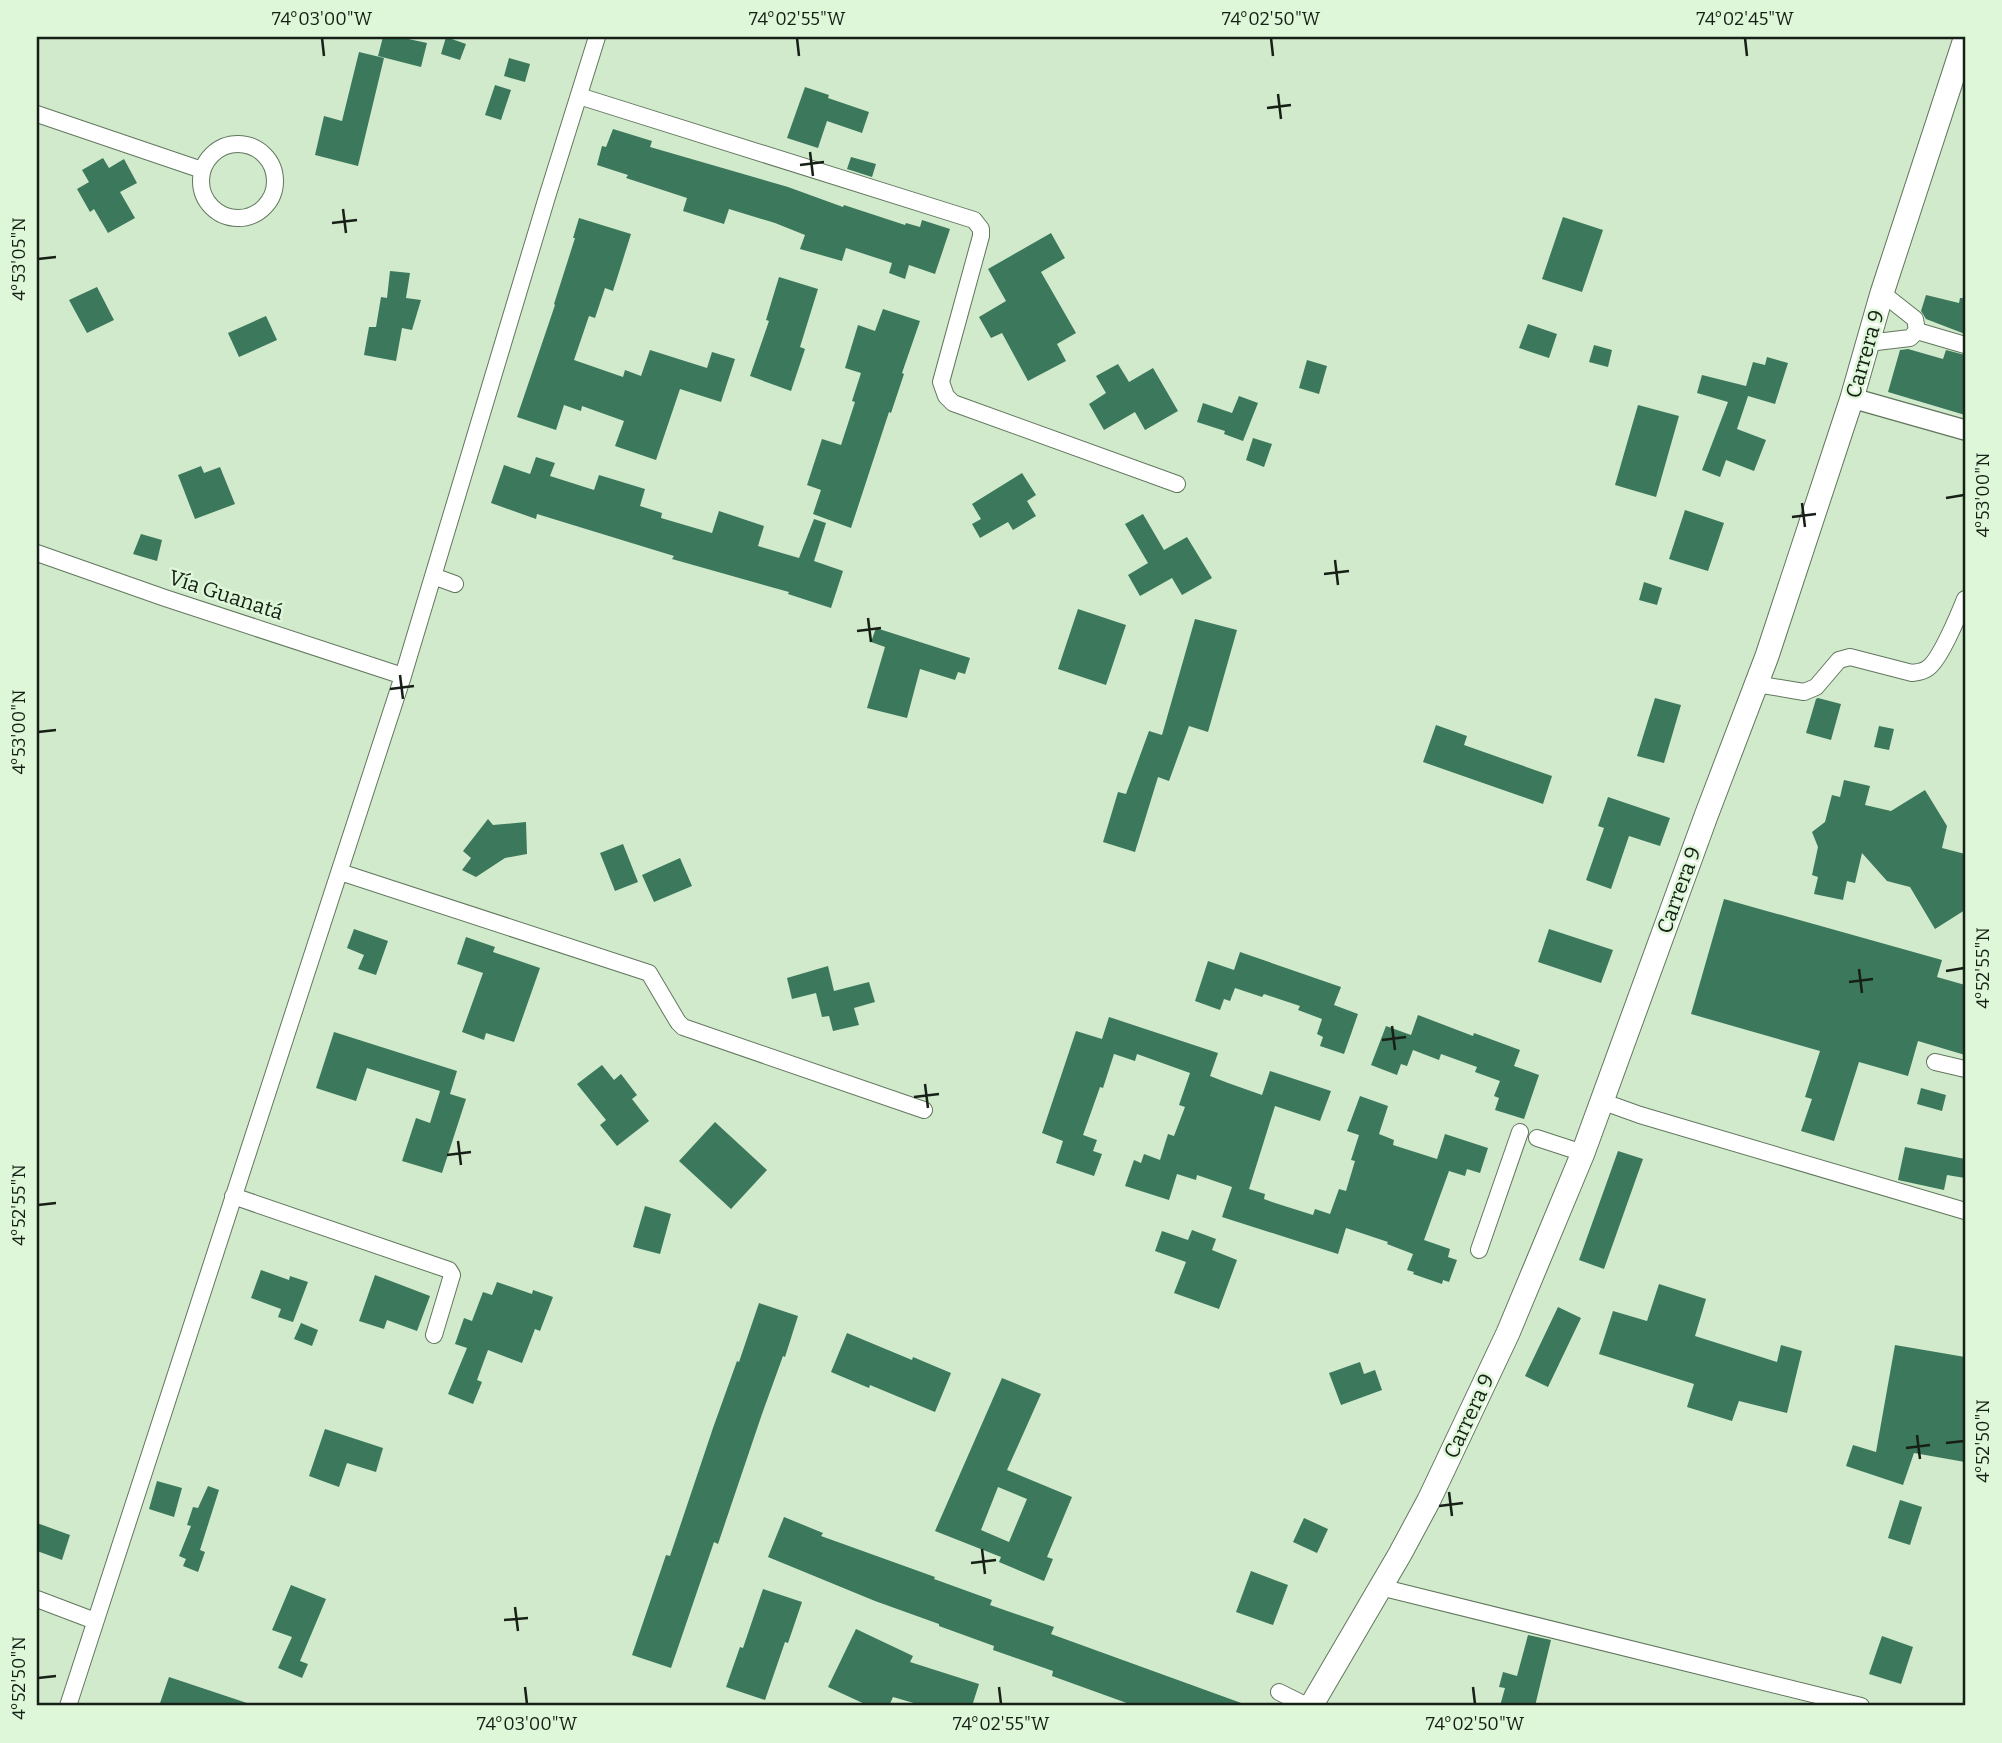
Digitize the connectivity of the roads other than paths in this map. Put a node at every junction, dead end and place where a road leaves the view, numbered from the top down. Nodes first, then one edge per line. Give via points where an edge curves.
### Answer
1 (597, 37) edge
2 (1965, 39) edge
3 (579, 96) junction
4 (37, 114) edge
5 (202, 170) junction
6 (1882, 293) junction
7 (1917, 331) junction
8 (1868, 343) junction
9 (1965, 345) edge
10 (1852, 398) junction
11 (1965, 430) edge
12 (1177, 484) dead end
13 (37, 553) edge
14 (433, 576) junction
15 (455, 584) dead end
16 (1965, 598) edge
17 (403, 676) junction
18 (1756, 684) junction
19 (340, 872) junction
20 (1934, 1062) dead end
21 (1965, 1069) edge
22 (1601, 1101) junction
23 (924, 1110) dead end
24 (1520, 1132) dead end
25 (1537, 1138) dead end
26 (1583, 1153) junction
27 (233, 1196) junction
28 (1965, 1211) edge
29 (1479, 1250) dead end
30 (434, 1335) dead end
31 (1380, 1587) junction
32 (37, 1599) edge
33 (95, 1621) junction
34 (1279, 1692) dead end
35 (68, 1706) edge
36 (1309, 1706) edge
37 (1861, 1706) edge

1 - 3 street
2 - 6 main road, Carrera 9
3 - 12 street via 974,220 981,236 941,382 946,396 953,403
3 - 14 street
4 - 5 street
5 - 5 street via 201,186 207,201 226,216 250,216 264,208 273,194 271,164 250,146 221,148
6 - 7 street via 1915,319
6 - 8 main road, Carrera 9
7 - 8 street via 1910,338
7 - 9 street
8 - 10 main road, Carrera 9
10 - 11 street
10 - 18 main road, Carrera 9
13 - 17 street, Vía Guanatá
14 - 15 street
14 - 17 street
16 - 18 street via 1951,632 1930,667 1922,672 1850,657 1839,660 1816,687 1804,692
17 - 19 street
18 - 22 main road, Carrera 9
19 - 23 street via 649,973 683,1027
19 - 27 street
20 - 21 street
22 - 26 main road, Carrera 9
22 - 28 street
24 - 29 street
25 - 26 street
26 - 31 main road, Carrera 9 via 1508,1333 1429,1500
27 - 30 street via 449,1270 452,1275
27 - 33 street
31 - 36 main road, Carrera 9
31 - 37 street
32 - 33 street
33 - 35 street
34 - 36 street

